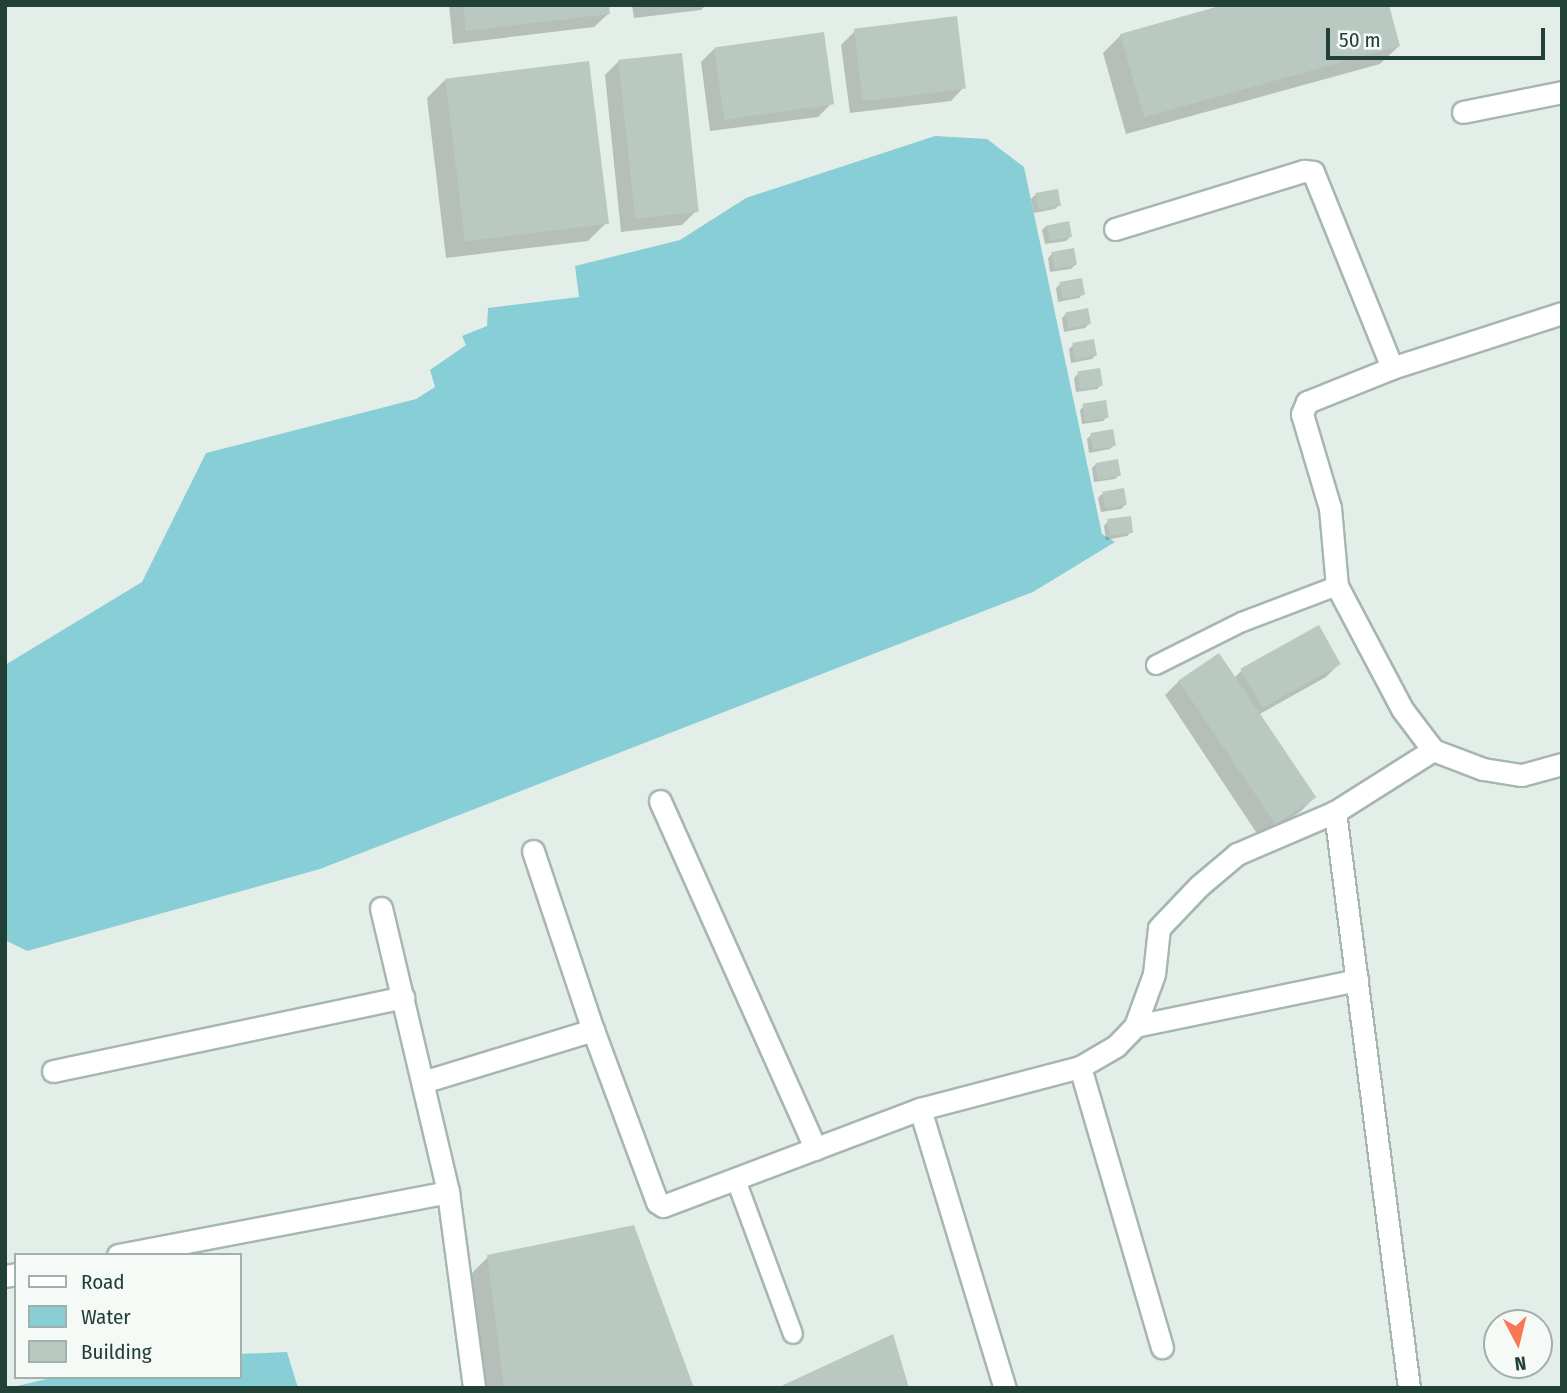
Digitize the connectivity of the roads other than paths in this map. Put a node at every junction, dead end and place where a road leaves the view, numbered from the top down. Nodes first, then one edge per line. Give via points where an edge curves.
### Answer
1 (1562, 92) edge
2 (1463, 112) dead end
3 (1115, 229) dead end
4 (1562, 313) edge
5 (1392, 368) junction
6 (1337, 586) junction
7 (1156, 665) dead end
8 (1433, 750) junction
9 (1562, 764) edge
10 (660, 801) dead end
11 (1335, 813) junction
12 (533, 851) dead end
13 (381, 908) dead end
14 (1357, 980) junction
15 (403, 997) junction
16 (1135, 1026) junction
17 (593, 1030) junction
18 (1080, 1068) junction
19 (53, 1071) dead end
20 (423, 1082) junction
21 (920, 1109) junction
22 (816, 1149) junction
23 (736, 1180) junction
24 (448, 1192) junction
25 (128, 1253) edge
26 (793, 1334) dead end
27 (1162, 1347) dead end
28 (474, 1388) edge
29 (1004, 1388) edge
30 (1409, 1388) edge

1 - 2 street
3 - 5 street via 1313,172
4 - 5 street
5 - 6 street via 1307,402 1302,414 1330,508
6 - 7 lane via 1242,622
6 - 8 street via 1402,709
8 - 9 street via 1483,769 1522,775
8 - 11 street
10 - 22 street
11 - 14 street
11 - 16 street via 1237,854 1159,928 1154,974
12 - 17 street
13 - 15 street
14 - 16 street
14 - 30 street
15 - 19 street
15 - 20 street
16 - 18 street via 1116,1046
17 - 20 street
17 - 23 street via 657,1202 671,1206
18 - 21 street
18 - 27 street
20 - 24 street
21 - 22 street
21 - 29 street
22 - 23 street
23 - 26 lane
24 - 25 street
24 - 28 street

